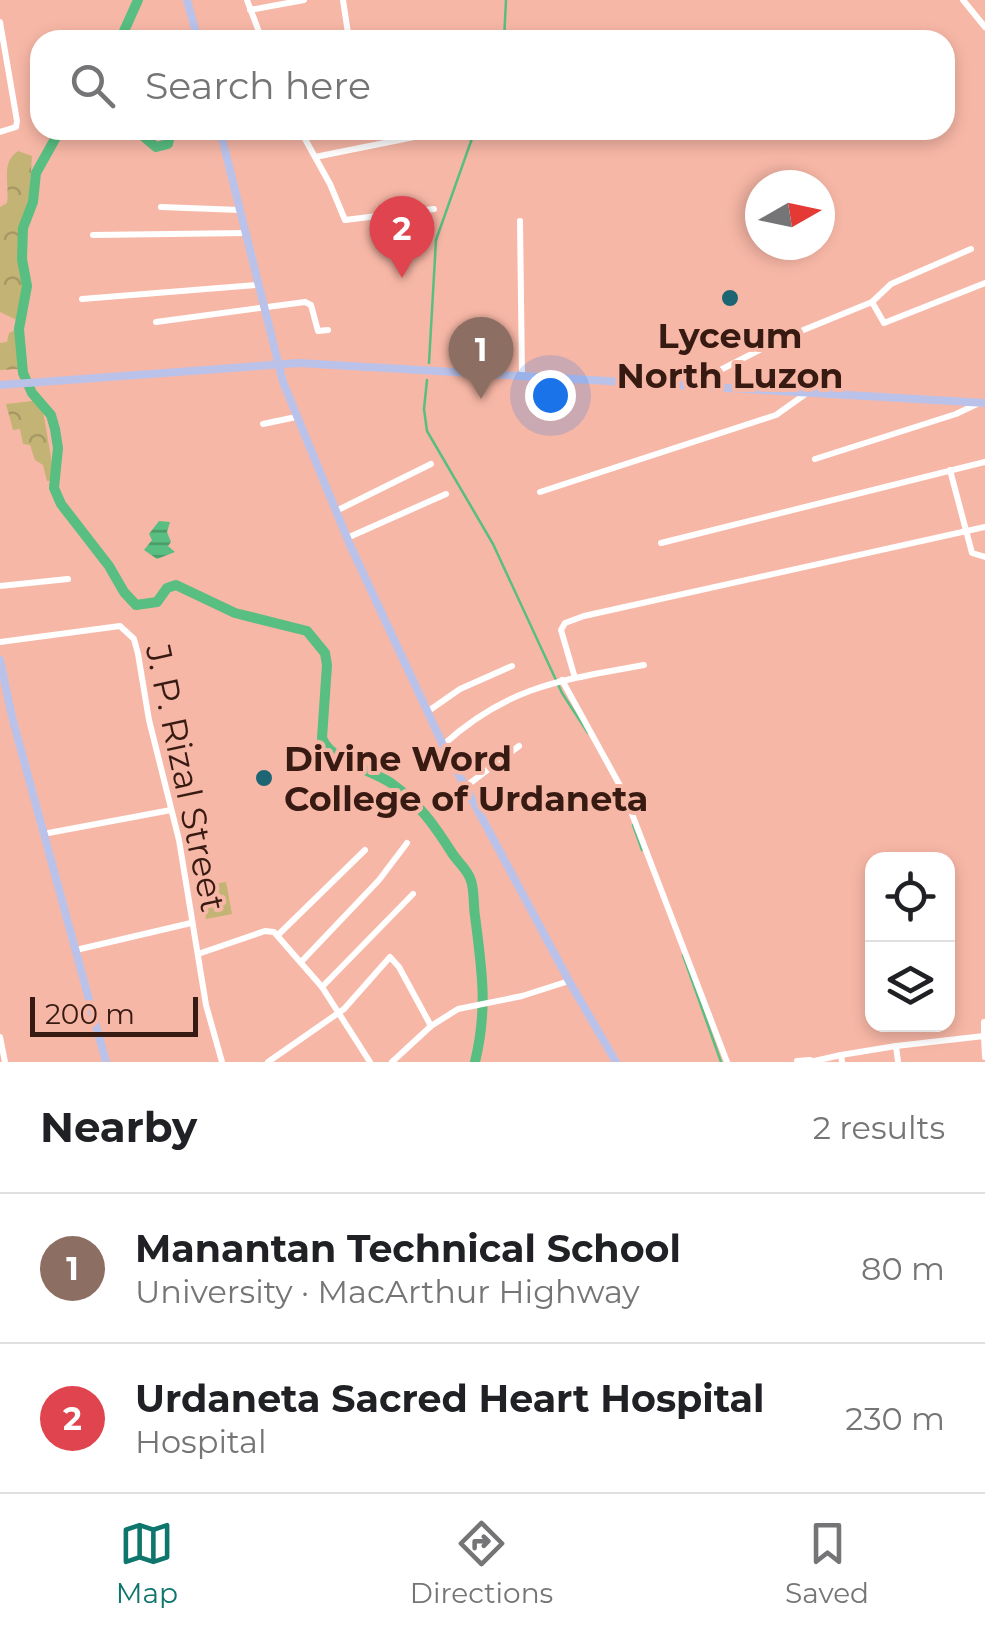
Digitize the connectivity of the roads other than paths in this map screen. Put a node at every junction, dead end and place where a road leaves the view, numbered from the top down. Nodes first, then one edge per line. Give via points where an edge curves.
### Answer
1 (187, 0) edge
2 (247, 0) edge
3 (304, 0) edge
4 (343, 0) edge
5 (962, 0) edge
6 (250, 10) junction
7 (0, 22) edge
8 (985, 26) edge
9 (195, 30) edge
10 (258, 30) edge
11 (348, 30) edge
12 (0, 132) edge
13 (222, 140) edge
14 (305, 140) edge
15 (398, 140) edge
16 (315, 158) junction
17 (161, 207) dead end
18 (434, 208) dead end
19 (240, 210) junction
20 (520, 221) dead end
21 (246, 233) junction
22 (93, 235) dead end
23 (971, 248) dead end
24 (985, 282) edge
25 (257, 285) junction
26 (82, 299) dead end
27 (872, 302) junction
28 (262, 309) junction
29 (156, 322) dead end
30 (328, 330) dead end
31 (278, 364) junction
32 (522, 376) junction
33 (3, 384) edge
34 (690, 385) junction
35 (808, 392) junction
36 (982, 403) edge
37 (296, 417) junction
38 (264, 424) dead end
39 (815, 459) dead end
40 (985, 462) edge
41 (430, 464) dead end
42 (950, 470) junction
43 (540, 492) dead end
44 (446, 494) dead end
45 (336, 511) junction
46 (985, 527) edge
47 (966, 531) junction
48 (348, 538) junction
49 (660, 542) dead end
50 (985, 557) edge
51 (68, 579) dead end
52 (0, 586) edge
53 (0, 642) edge
54 (0, 660) edge
55 (644, 665) dead end
56 (512, 666) dead end
57 (575, 678) junction
58 (561, 681) junction
59 (427, 712) junction
60 (443, 745) junction
61 (518, 746) dead end
62 (465, 787) junction
63 (172, 810) junction
64 (43, 834) junction
65 (407, 843) dead end
66 (365, 850) dead end
67 (413, 894) dead end
68 (191, 923) junction
69 (278, 935) junction
70 (76, 950) junction
71 (198, 954) junction
72 (302, 961) junction
73 (568, 981) junction
74 (322, 987) junction
75 (340, 1012) junction
76 (984, 1022) edge
77 (431, 1026) junction
78 (984, 1036) edge
79 (0, 1037) edge
80 (896, 1046) junction
81 (985, 1056) edge
82 (842, 1059) edge
83 (810, 1061) edge
84 (5, 1062) edge
85 (106, 1062) edge
86 (222, 1062) edge
87 (268, 1062) edge
88 (370, 1062) edge
89 (392, 1062) edge
90 (616, 1062) edge
91 (727, 1062) edge
92 (797, 1062) edge
93 (898, 1062) edge

1 - 9 main road
2 - 6 street
3 - 6 street
4 - 11 street
5 - 8 street
6 - 10 street
7 - 12 street via 16,109 16,127
13 - 19 main road
14 - 16 street
15 - 16 street
16 - 18 street via 344,220
17 - 19 street
19 - 21 main road
20 - 32 street
21 - 22 street
21 - 25 main road
23 - 27 street via 891,284
24 - 27 street via 884,323
25 - 26 street
25 - 28 main road
27 - 34 street
28 - 29 street
28 - 30 street via 308,303 315,328
28 - 31 main road
31 - 32 main road
31 - 33 main road
31 - 37 main road
32 - 34 main road
34 - 35 main road
35 - 36 main road
35 - 43 street via 776,415
36 - 39 street
37 - 38 street
37 - 45 main road
40 - 42 street
41 - 45 street
42 - 47 street
42 - 49 street
44 - 48 street
45 - 48 main road
46 - 47 street
47 - 50 street via 972,553
47 - 57 street via 565,623
48 - 59 main road
51 - 52 street
53 - 63 street, J. P. Rizal Street via 108,626 129,632
54 - 64 main road
55 - 57 street
56 - 59 street
57 - 58 street
58 - 60 street via 480,713
58 - 91 street via 624,793
59 - 60 main road
60 - 62 main road
61 - 62 street
62 - 73 main road
63 - 64 street
63 - 68 street, J. P. Rizal Street
64 - 70 main road
65 - 72 street
66 - 69 street
67 - 74 street
68 - 70 street
68 - 71 street, J. P. Rizal Street
69 - 71 street via 265,931
69 - 72 street
70 - 85 main road
71 - 86 street, J. P. Rizal Street
72 - 74 street
73 - 77 street via 472,1004
73 - 90 main road
74 - 75 street
75 - 77 street via 390,957
75 - 87 street
75 - 88 street
76 - 78 street
77 - 89 street
78 - 80 street
78 - 81 street
79 - 84 street
80 - 82 street
80 - 93 street
82 - 83 street
83 - 92 street

